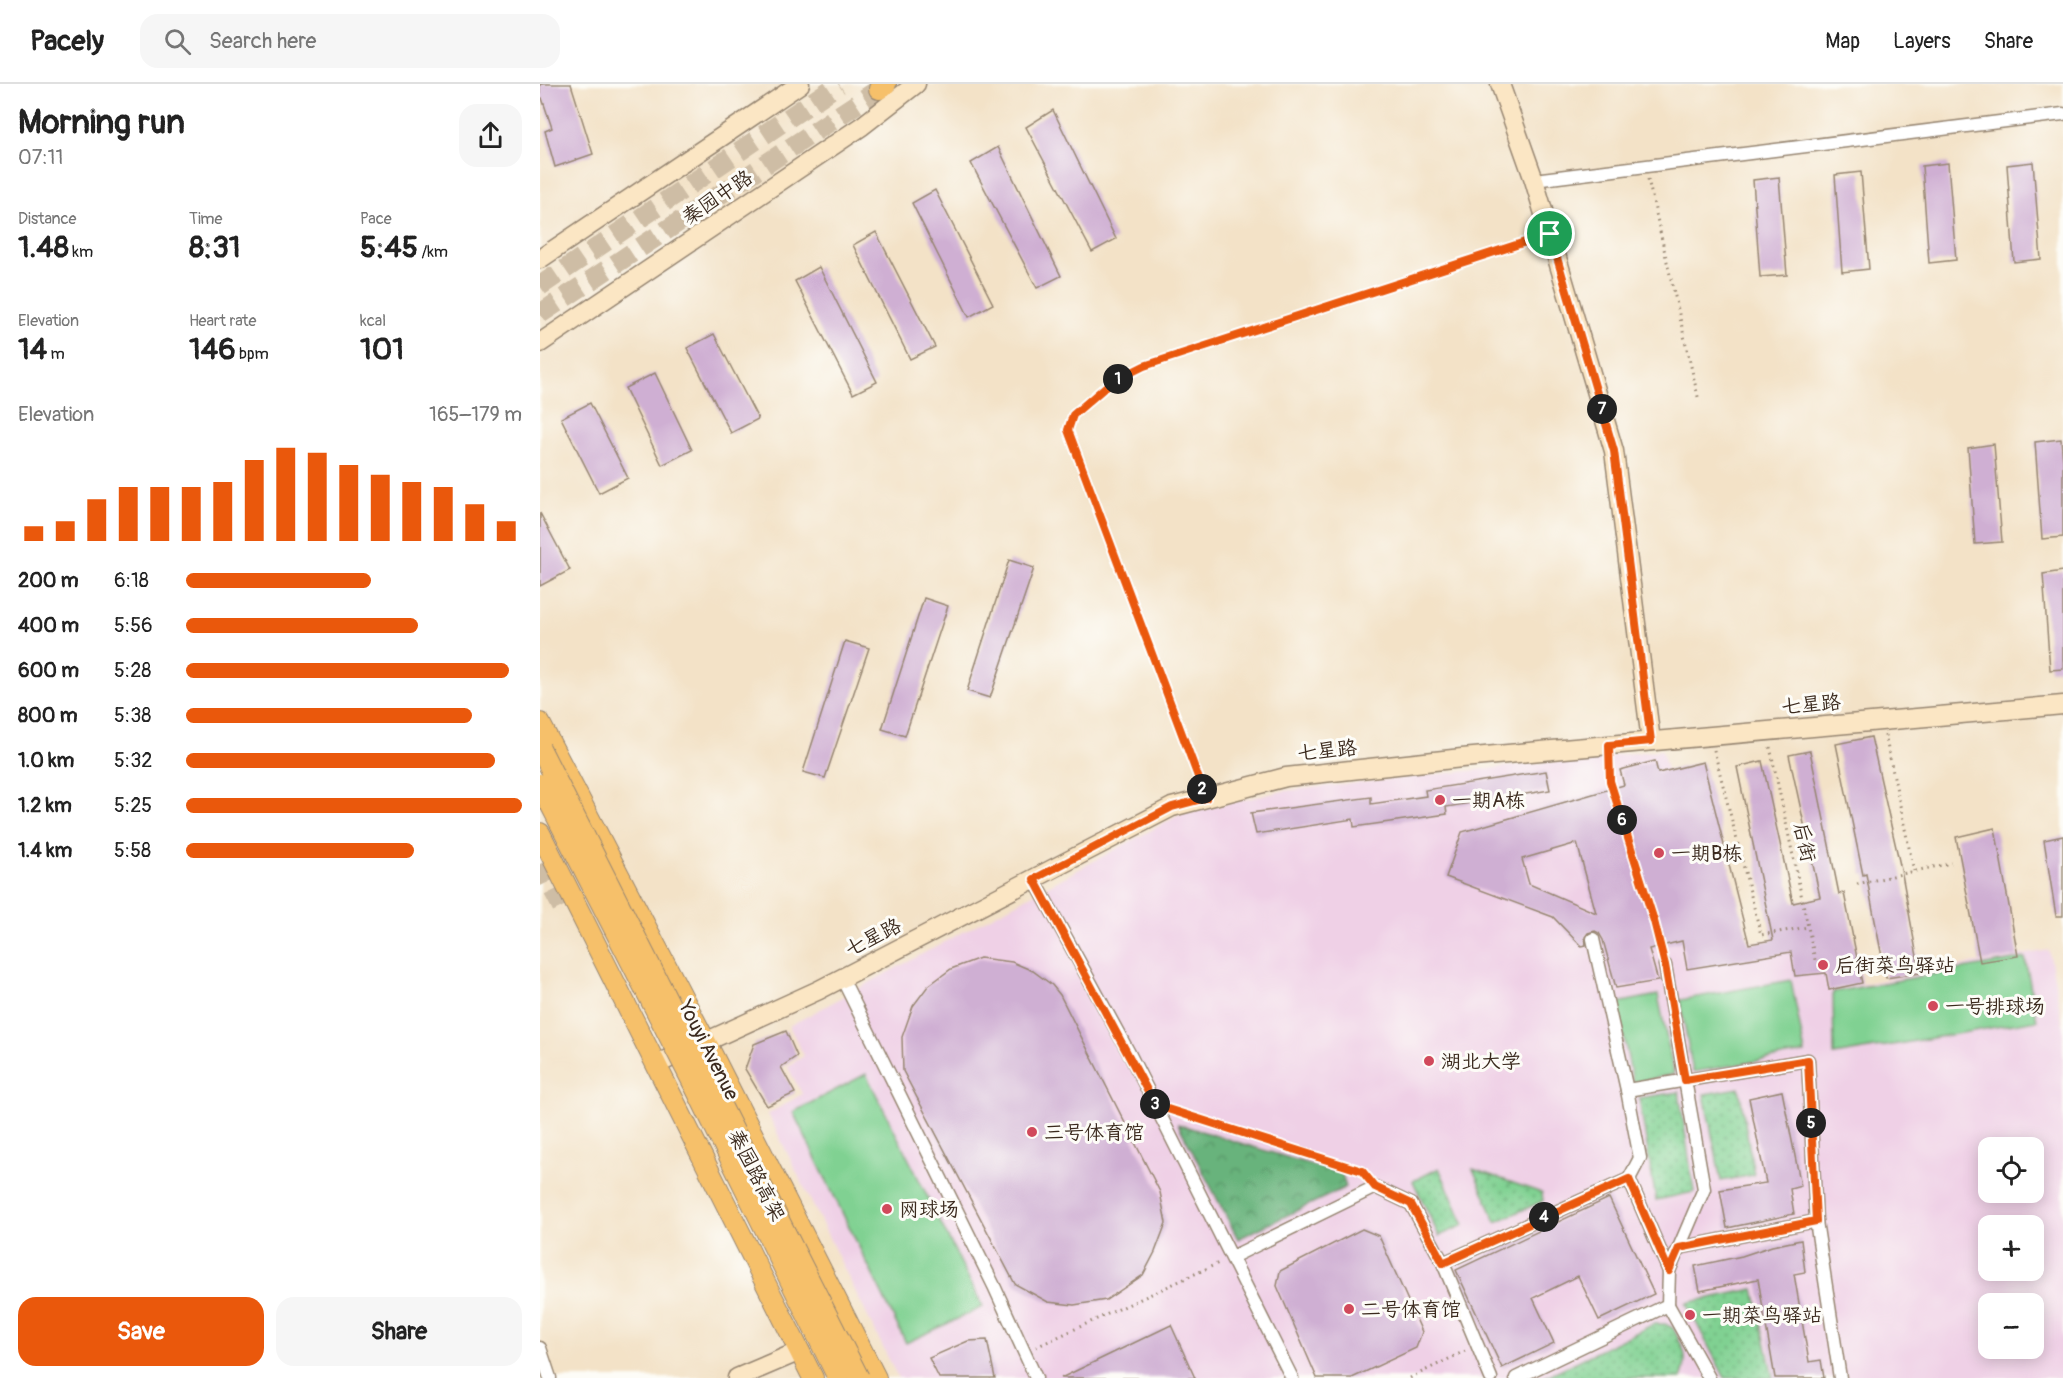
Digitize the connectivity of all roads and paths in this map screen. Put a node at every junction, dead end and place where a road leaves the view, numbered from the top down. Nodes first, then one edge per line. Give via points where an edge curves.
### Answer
1 (800, 84) edge
2 (916, 84) edge
3 (1500, 84) edge
4 (2063, 114) edge
5 (1645, 166) junction
6 (1534, 180) junction
7 (1550, 234) junction
8 (540, 259) edge
9 (540, 343) edge
10 (1699, 401) dead end
11 (2063, 705) edge
12 (1882, 721) junction
13 (540, 723) edge
14 (1767, 731) junction
15 (1710, 736) junction
16 (1651, 741) junction
17 (1609, 745) junction
18 (540, 748) edge
19 (540, 784) edge
20 (1206, 798) junction
21 (540, 833) edge
22 (1951, 863) dead end
23 (1914, 871) junction
24 (1034, 879) junction
25 (1857, 884) dead end
26 (562, 907) tunnel mouth
27 (1808, 927) junction
28 (1593, 939) dead end
29 (1815, 960) dead end
30 (1665, 965) joint
31 (607, 968) junction
32 (842, 978) junction
33 (706, 1042) junction
34 (657, 1065) junction
35 (1685, 1080) junction
36 (1627, 1090) junction
37 (1155, 1105) junction
38 (1629, 1179) junction
39 (1375, 1187) junction
40 (1816, 1221) junction
41 (1679, 1248) junction
42 (1232, 1257) junction
43 (1443, 1263) junction
44 (1669, 1271) junction
45 (1668, 1305) junction
46 (1477, 1344) junction
47 (540, 1348) edge
48 (800, 1351) junction
49 (1024, 1352) junction
50 (550, 1378) edge
51 (737, 1378) edge
52 (813, 1378) edge
53 (838, 1378) edge
54 (859, 1378) edge
55 (876, 1378) edge
56 (1036, 1378) edge
57 (1293, 1378) edge
58 (1410, 1378) edge
59 (1491, 1378) edge
60 (1516, 1378) edge
61 (1709, 1378) edge
62 (1840, 1378) edge

1 - 8 street
2 - 9 street, 秦园中路 via 862,126
3 - 6 street
4 - 5 street
5 - 6 street
5 - 10 path
6 - 7 street
7 - 16 street via 1614,451
7 - 20 path via 1144,366 1110,383 1073,415 1068,430
11 - 12 street, 七星路
12 - 14 street, 七星路
12 - 23 path
13 - 33 main road, Youyi Avenue
14 - 15 street, 七星路
14 - 27 path, 后街
15 - 16 street, 七星路
15 - 27 path via 1761,935
16 - 17 street, 七星路
17 - 20 street, 七星路 via 1286,777
17 - 30 path via 1610,781
18 - 54 main road, 秦园路高架, bridge
19 - 53 main road, 秦园路高架, bridge
20 - 24 street, 七星路 via 1172,807
21 - 31 main road
22 - 23 path
23 - 25 path
24 - 32 street, 七星路
24 - 37 street
26 - 31 main road
27 - 29 path, 后街
28 - 36 street
30 - 35 street
31 - 34 main road
32 - 33 street, 七星路
32 - 49 street
33 - 34 street, 七星路
33 - 55 main road, Youyi Avenue
34 - 48 main road
35 - 36 street
35 - 40 street via 1808,1060
35 - 41 street via 1704,1189
36 - 38 street via 1640,1158
37 - 39 path via 1362,1171
37 - 42 street
38 - 43 street
38 - 44 street
39 - 42 street
39 - 43 street via 1411,1204
40 - 41 street
40 - 62 street
41 - 44 street
42 - 49 path
42 - 57 street
43 - 46 street
44 - 45 street
45 - 60 street
45 - 61 street
46 - 58 path
46 - 59 street
47 - 50 street
48 - 51 street
48 - 52 main road
49 - 56 street

